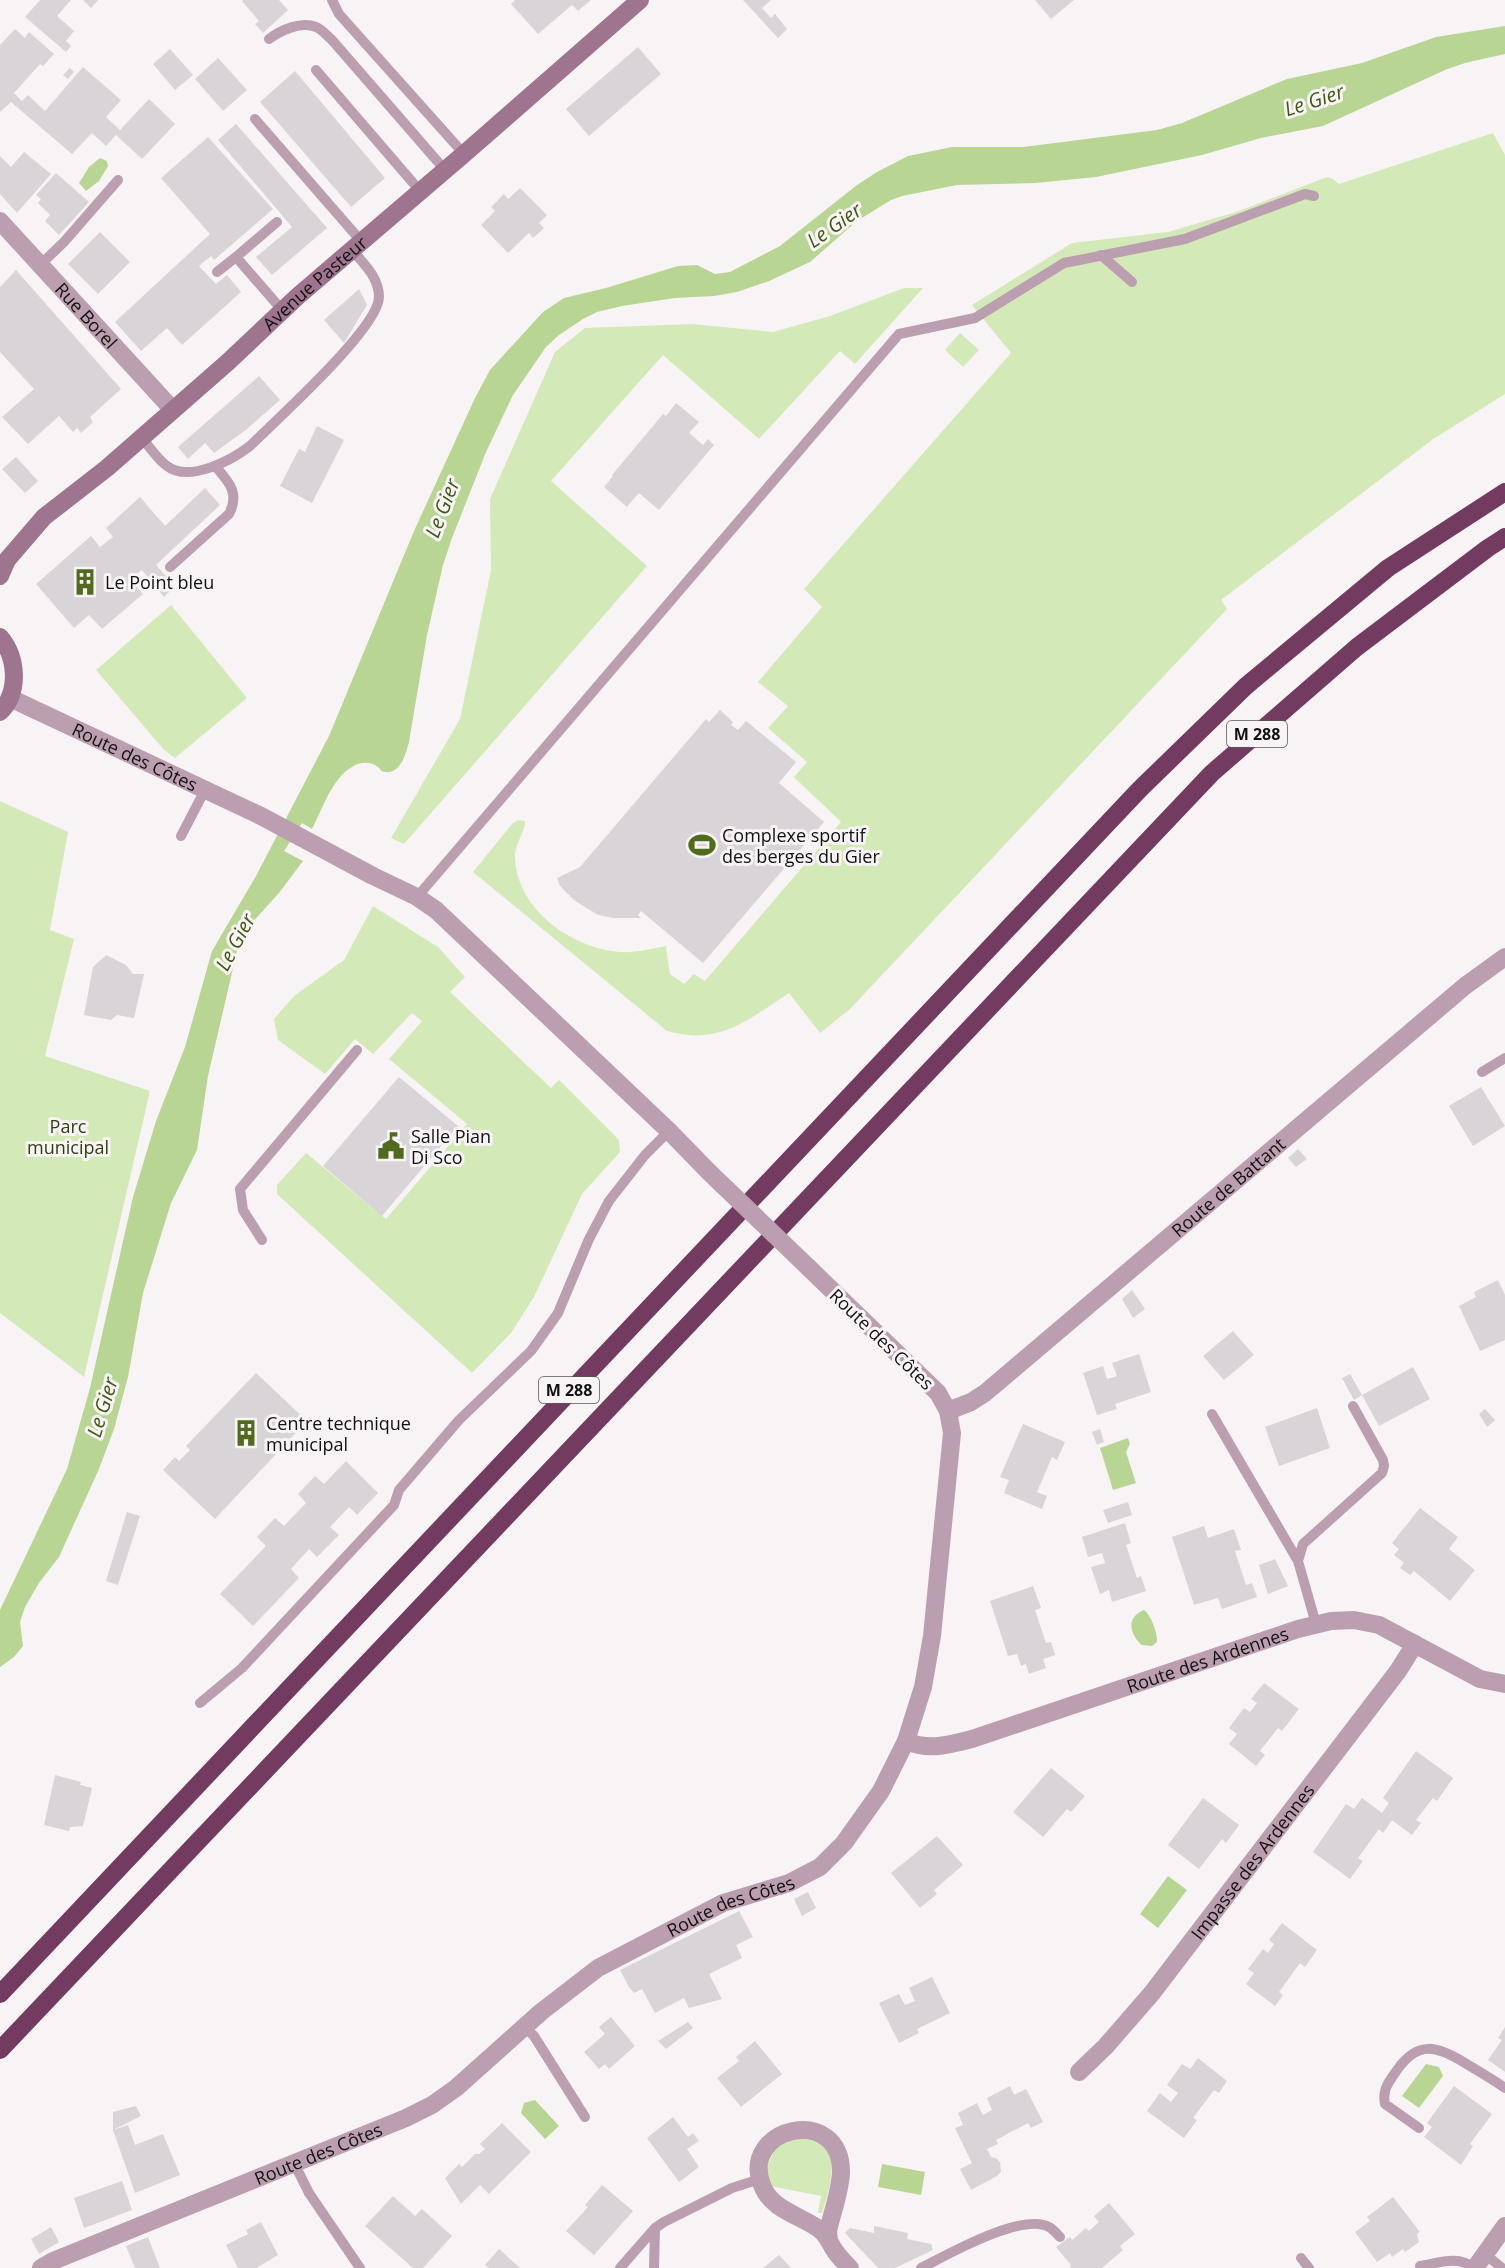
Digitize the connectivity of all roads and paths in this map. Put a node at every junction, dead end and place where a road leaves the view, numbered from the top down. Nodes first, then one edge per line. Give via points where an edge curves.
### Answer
1 (332, 0) edge
2 (640, 0) edge
3 (269, 39) dead end
4 (316, 70) dead end
5 (255, 119) dead end
6 (464, 154) junction
7 (445, 170) junction
8 (118, 180) dead end
9 (420, 191) junction
10 (1314, 196) dead end
11 (0, 221) edge
12 (277, 222) dead end
13 (356, 245) junction
14 (1101, 255) junction
15 (236, 257) junction
16 (40, 265) junction
17 (217, 272) dead end
18 (1132, 282) dead end
19 (282, 310) junction
20 (173, 410) junction
21 (141, 438) junction
22 (215, 466) junction
23 (1505, 492) edge
24 (1505, 537) edge
25 (170, 567) dead end
26 (0, 576) edge
27 (0, 637) edge
28 (5, 705) edge
29 (205, 790) junction
30 (181, 836) dead end
31 (417, 897) junction
32 (1505, 957) edge
33 (357, 1050) dead end
34 (1505, 1058) edge
35 (1482, 1072) dead end
36 (669, 1131) junction
37 (262, 1240) dead end
38 (1353, 1406) dead end
39 (948, 1412) junction
40 (1212, 1414) dead end
41 (1298, 1561) junction
42 (1316, 1624) junction
43 (1415, 1644) junction
44 (1505, 1684) edge
45 (200, 1703) dead end
46 (906, 1741) junction
47 (0, 1994) edge
48 (525, 2026) junction
49 (0, 2050) edge
50 (1079, 2072) dead end
51 (1505, 2088) edge
52 (585, 2117) dead end
53 (1419, 2128) dead end
54 (294, 2163) junction
55 (760, 2179) junction
56 (1505, 2226) edge
57 (655, 2228) junction
58 (1060, 2237) dead end
59 (829, 2241) junction
60 (1301, 2258) dead end
61 (1452, 2260) junction
62 (1478, 2264) edge
63 (1420, 2266) edge
64 (41, 2268) edge
65 (360, 2268) edge
66 (620, 2268) edge
67 (654, 2268) edge
68 (850, 2268) edge
69 (921, 2268) edge
70 (1309, 2268) edge
71 (1441, 2268) edge
72 (1502, 2268) edge

1 - 6 lane via 339,14
2 - 6 main road, Avenue Pasteur
3 - 7 lane via 287,29 318,27
4 - 9 lane
5 - 13 lane
6 - 7 main road, Avenue Pasteur
7 - 9 main road, Avenue Pasteur
8 - 16 lane
9 - 13 main road, Avenue Pasteur
10 - 14 lane via 1305,194 1185,239
11 - 16 street, Rue Borel
12 - 15 lane
13 - 19 main road, Avenue Pasteur
13 - 22 lane via 377,287 379,299 374,313 347,348 250,446
14 - 18 lane
14 - 31 lane via 1064,263 975,318 899,334
15 - 17 lane
15 - 19 lane
16 - 20 street, Rue Borel
19 - 20 main road, Avenue Pasteur
20 - 21 main road, Avenue Pasteur
21 - 22 lane via 168,467 177,471
21 - 26 main road, Avenue Pasteur via 44,517 7,561
22 - 25 lane via 230,484 234,505
23 - 47 highway, M 288 via 1388,568 1246,686 1140,789
24 - 49 highway, M 288 via 1358,647 1212,772
27 - 28 main road via 11,655 14,671
28 - 29 street, Route des Côtes
29 - 30 lane
29 - 31 street, Route des Côtes
31 - 36 street, Route des Côtes via 436,910
32 - 39 street, Route de Battant via 1456,994 985,1393
33 - 37 lane via 240,1189 243,1210
34 - 35 lane
36 - 39 street, Route des Côtes, bridge via 931,1385
36 - 45 lane via 609,1201 558,1313 531,1351 459,1420 399,1490 394,1505 242,1668
38 - 41 lane via 1383,1460 1382,1473 1303,1544
39 - 46 street, Route des Côtes via 952,1433 932,1636 923,1687
40 - 41 lane
41 - 42 lane
42 - 43 street, Route des Ardennes via 1354,1620 1378,1625
42 - 46 street, Route des Ardennes via 972,1739 927,1748
43 - 44 street, Route des Ardennes via 1480,1679
43 - 50 street, Impasse des Ardennes via 1152,1993
46 - 48 street, Route des Côtes via 881,1791 844,1843 820,1868 789,1883 723,1903 598,1968
48 - 52 lane
48 - 54 street, Route des Côtes via 482,2066 432,2104
51 - 53 lane via 1448,2053 1418,2050 1402,2063 1383,2096 1384,2104
54 - 64 street, Route des Côtes
54 - 65 lane via 309,2193
55 - 57 lane via 732,2188
55 - 59 street via 771,2199 818,2228
55 - 59 street via 759,2164 764,2151 785,2132 808,2129 828,2140 839,2159 841,2173
56 - 62 street
57 - 66 lane
57 - 67 lane
58 - 69 lane via 1040,2225 1010,2227
59 - 68 street
60 - 70 lane
61 - 62 lane
61 - 63 lane
61 - 71 lane
62 - 72 lane

